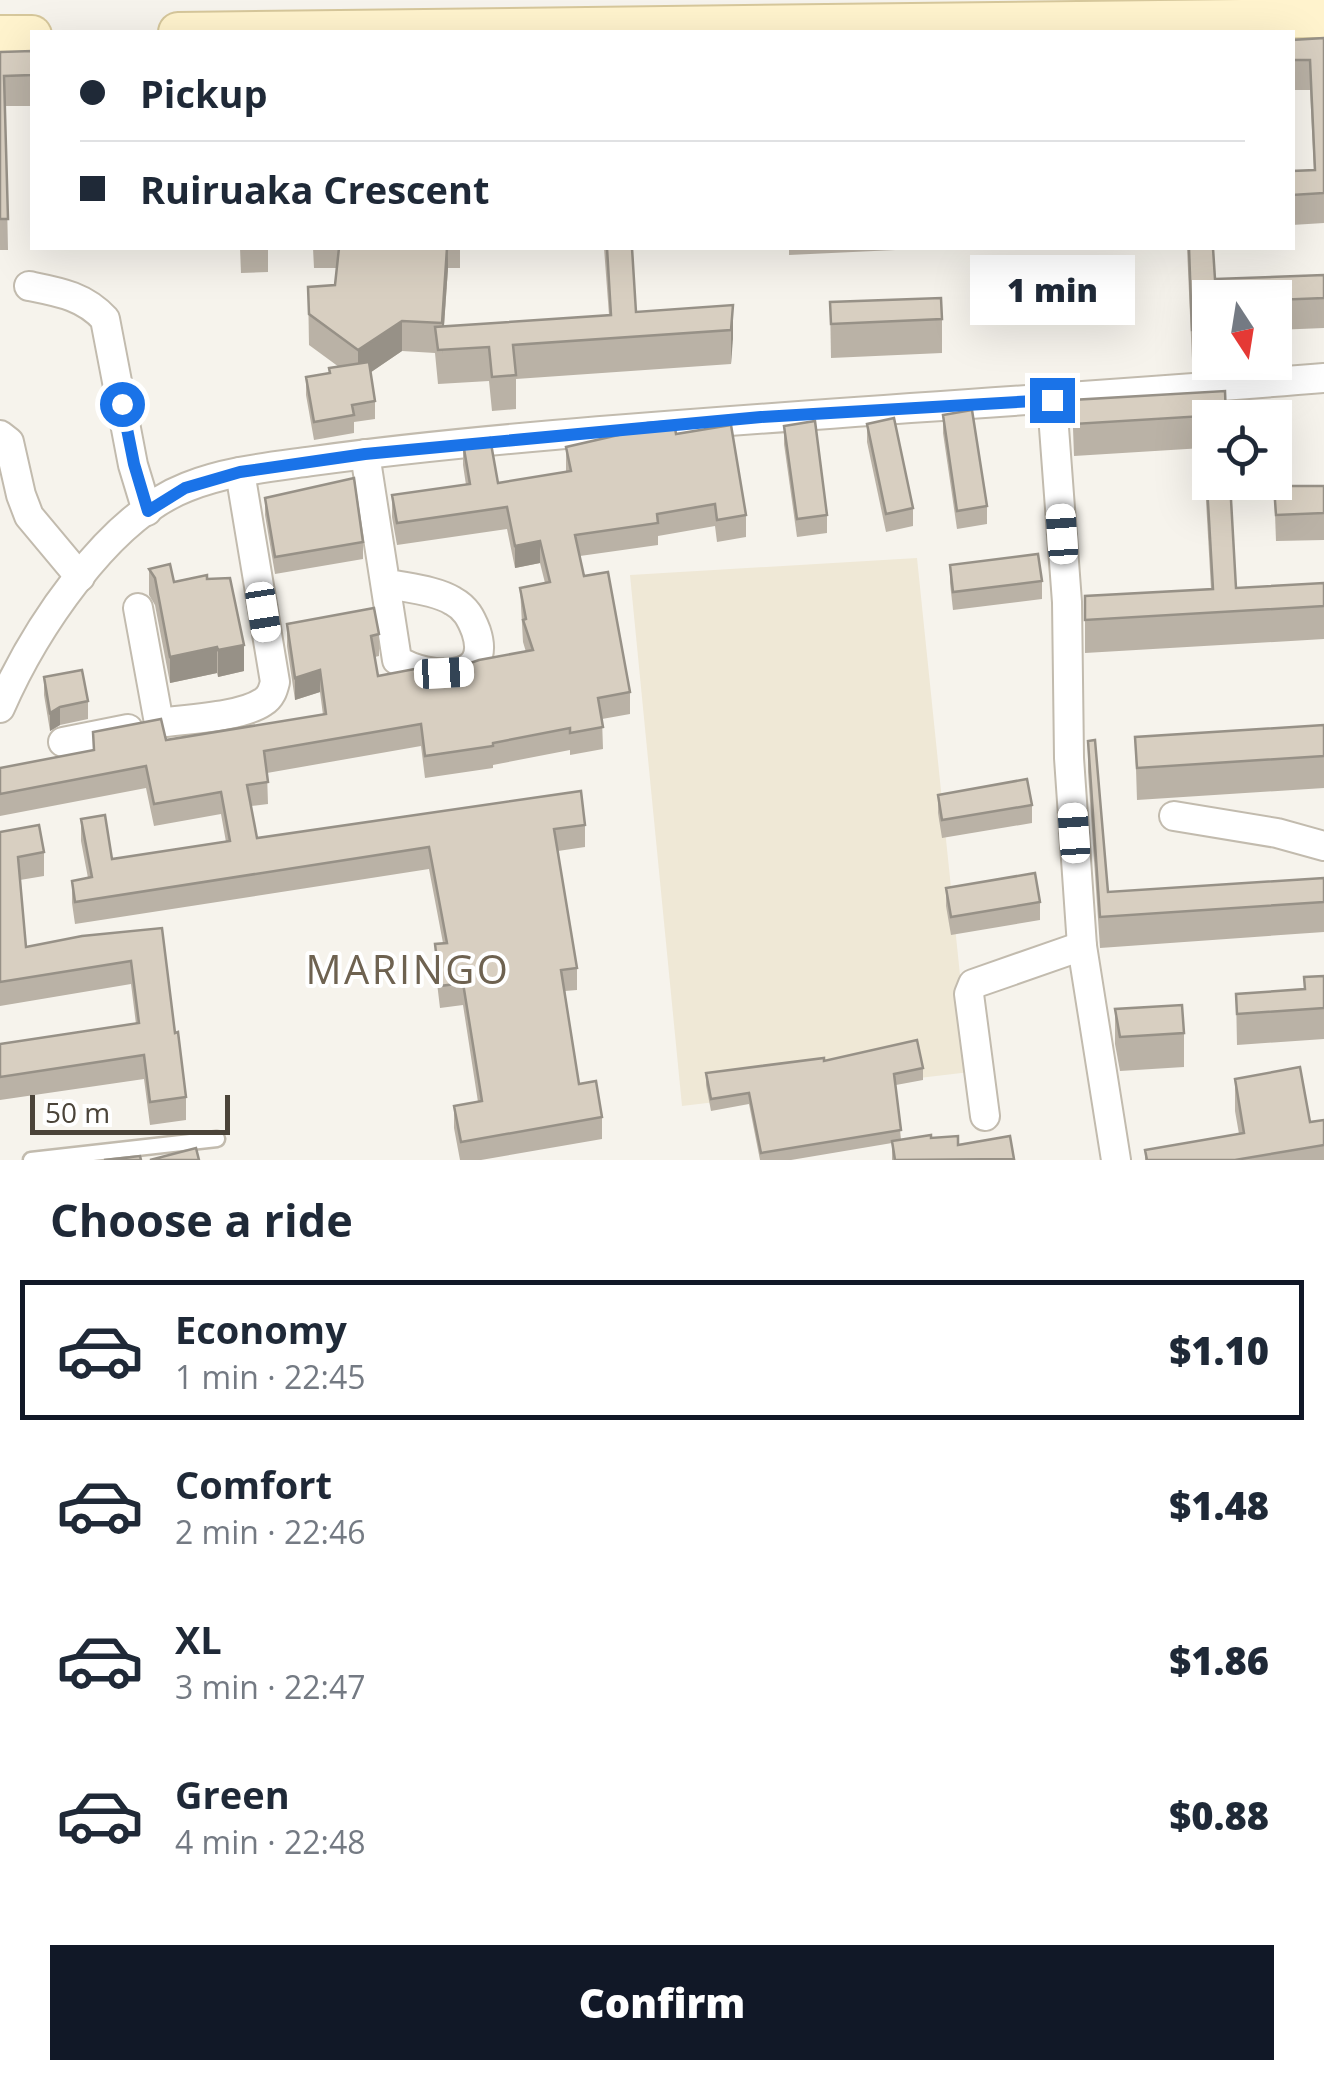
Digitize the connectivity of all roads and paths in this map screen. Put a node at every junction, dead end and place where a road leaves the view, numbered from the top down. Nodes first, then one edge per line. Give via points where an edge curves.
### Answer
1 (686, 12) edge
2 (1324, 18) edge
3 (229, 30) edge
4 (0, 35) edge
5 (30, 35) edge
6 (30, 286) dead end
7 (1324, 378) edge
8 (1052, 400) junction
9 (0, 435) edge
10 (365, 454) junction
11 (240, 472) junction
12 (148, 511) junction
13 (80, 577) junction
14 (385, 583) dead end
15 (138, 608) dead end
16 (0, 708) edge
17 (159, 723) junction
18 (63, 742) dead end
19 (1174, 816) dead end
20 (1324, 846) edge
21 (1082, 946) junction
22 (985, 1116) dead end
23 (218, 1139) dead end
24 (31, 1160) edge
25 (1116, 1160) edge

1 - 2 main road
1 - 3 main road
4 - 5 main road
6 - 12 street via 79,299 105,319
7 - 8 street
8 - 10 street via 761,417
8 - 21 street
9 - 13 street via 10,442 29,516
10 - 11 street
10 - 14 street
11 - 12 street via 185,488
11 - 17 street via 273,692 246,709
12 - 13 street
13 - 16 street via 34,642
15 - 17 street
17 - 18 street
19 - 20 street
21 - 22 street via 972,984
21 - 25 street
23 - 24 lane

